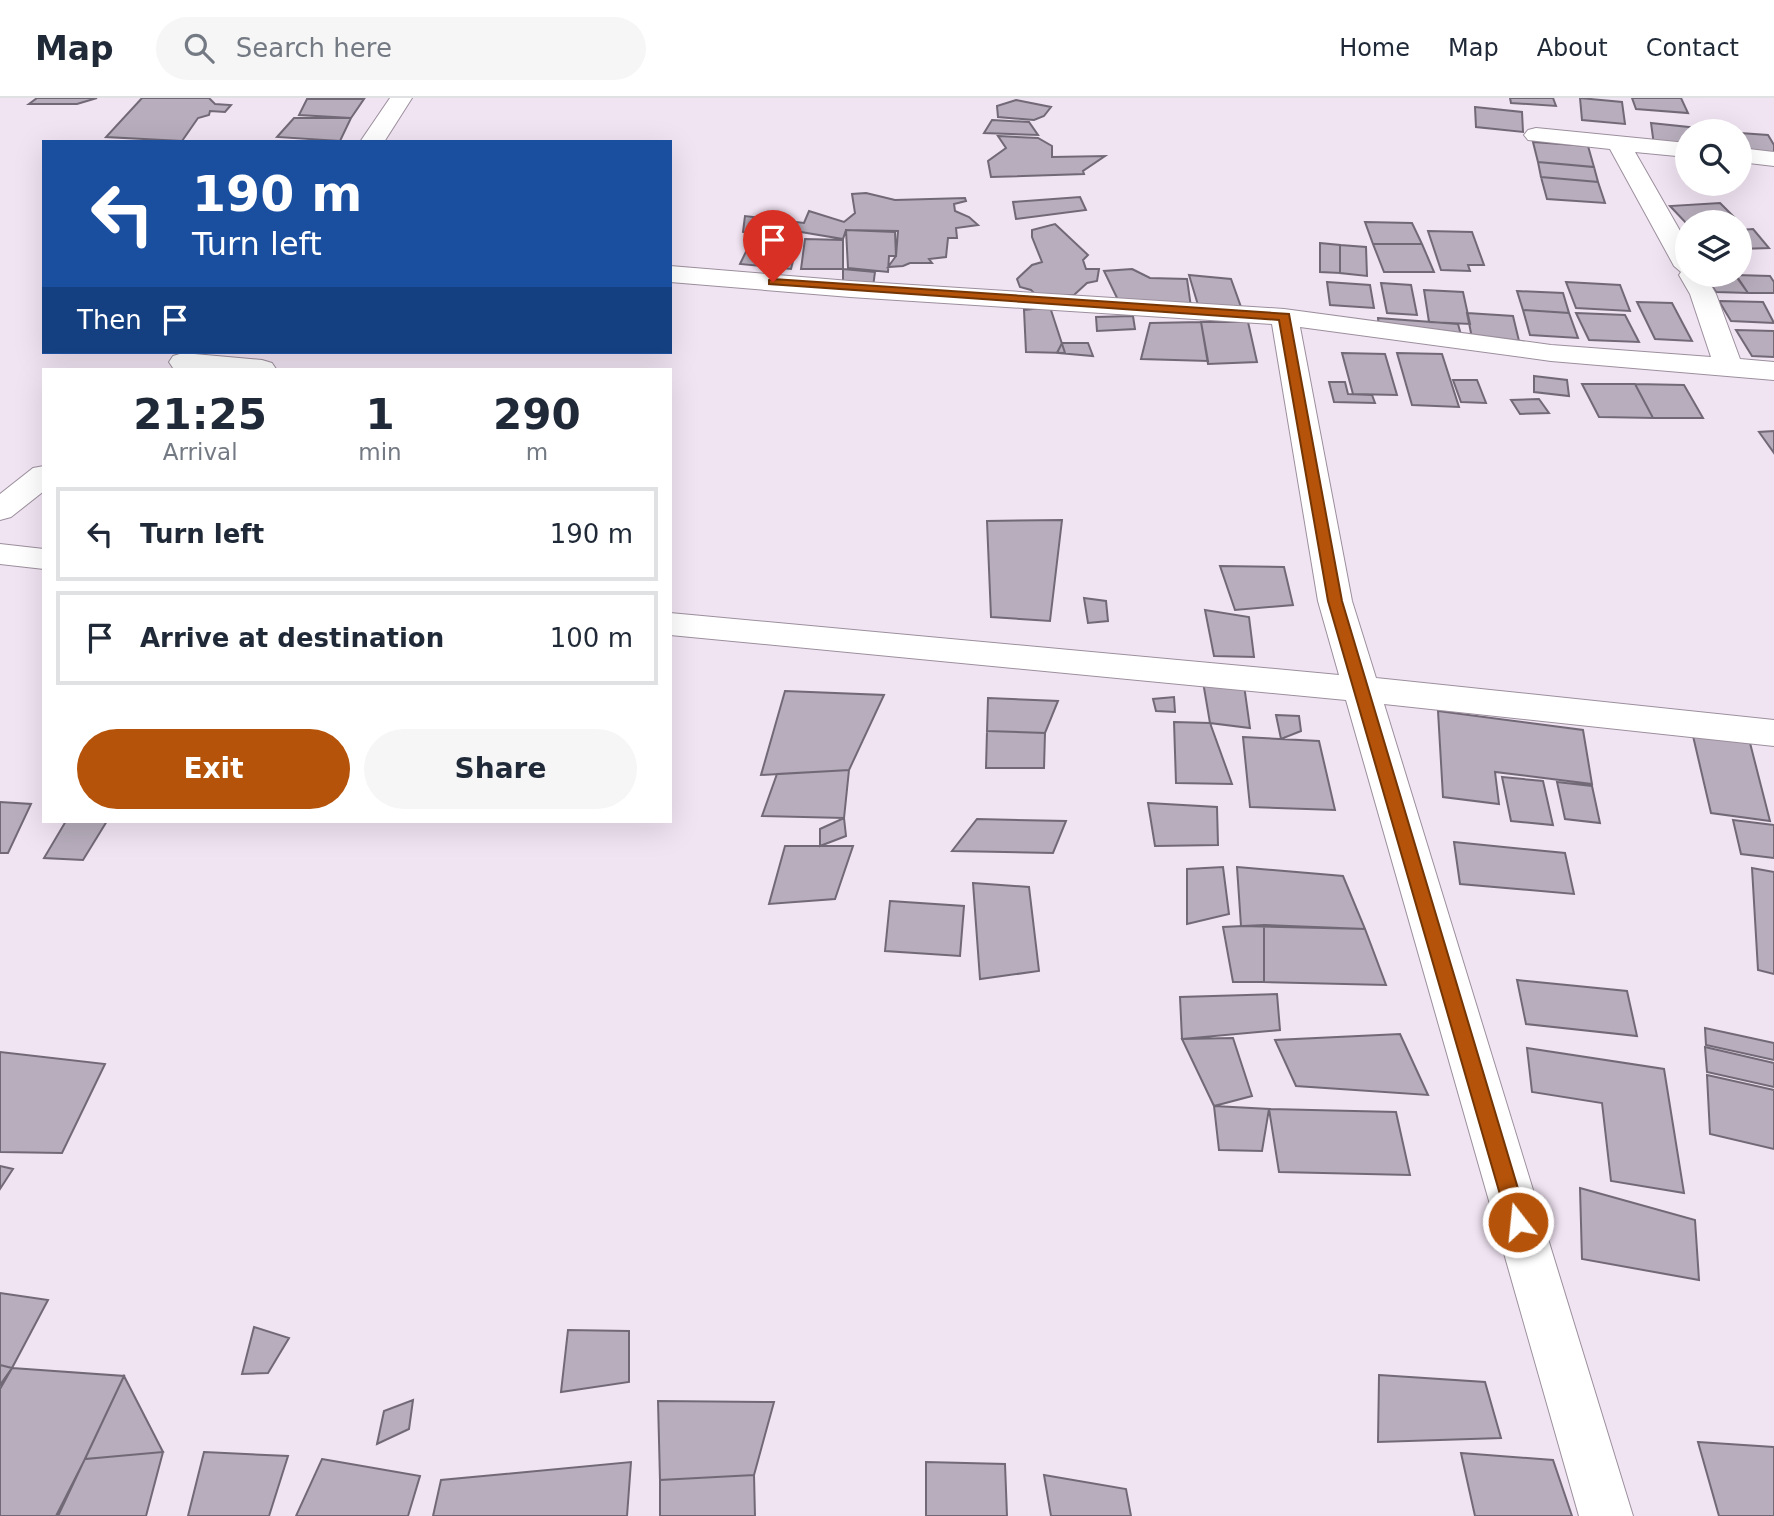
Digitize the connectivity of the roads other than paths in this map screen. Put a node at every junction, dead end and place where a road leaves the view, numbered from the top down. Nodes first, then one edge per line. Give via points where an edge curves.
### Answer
1 (401, 98) edge
2 (1536, 135) dead end
3 (373, 140) edge
4 (1618, 142) junction
5 (1675, 149) edge
6 (1752, 156) edge
7 (1774, 159) edge
8 (1675, 244) edge
9 (672, 274) edge
10 (1699, 287) edge
11 (1284, 317) junction
12 (184, 361) edge
13 (1729, 366) junction
14 (252, 368) edge
15 (1774, 371) edge
16 (42, 477) edge
17 (0, 510) edge
18 (0, 554) edge
19 (42, 559) edge
20 (672, 624) edge
21 (1359, 688) junction
22 (1774, 733) edge
23 (1606, 1516) edge

1 - 3 street
2 - 4 street
4 - 5 street
4 - 8 street
6 - 7 street
9 - 11 street
10 - 13 street
11 - 13 street via 1551,353
11 - 21 street via 1335,601
12 - 14 street
13 - 15 street
16 - 17 street
18 - 19 street
20 - 21 street
21 - 22 street
21 - 23 street

